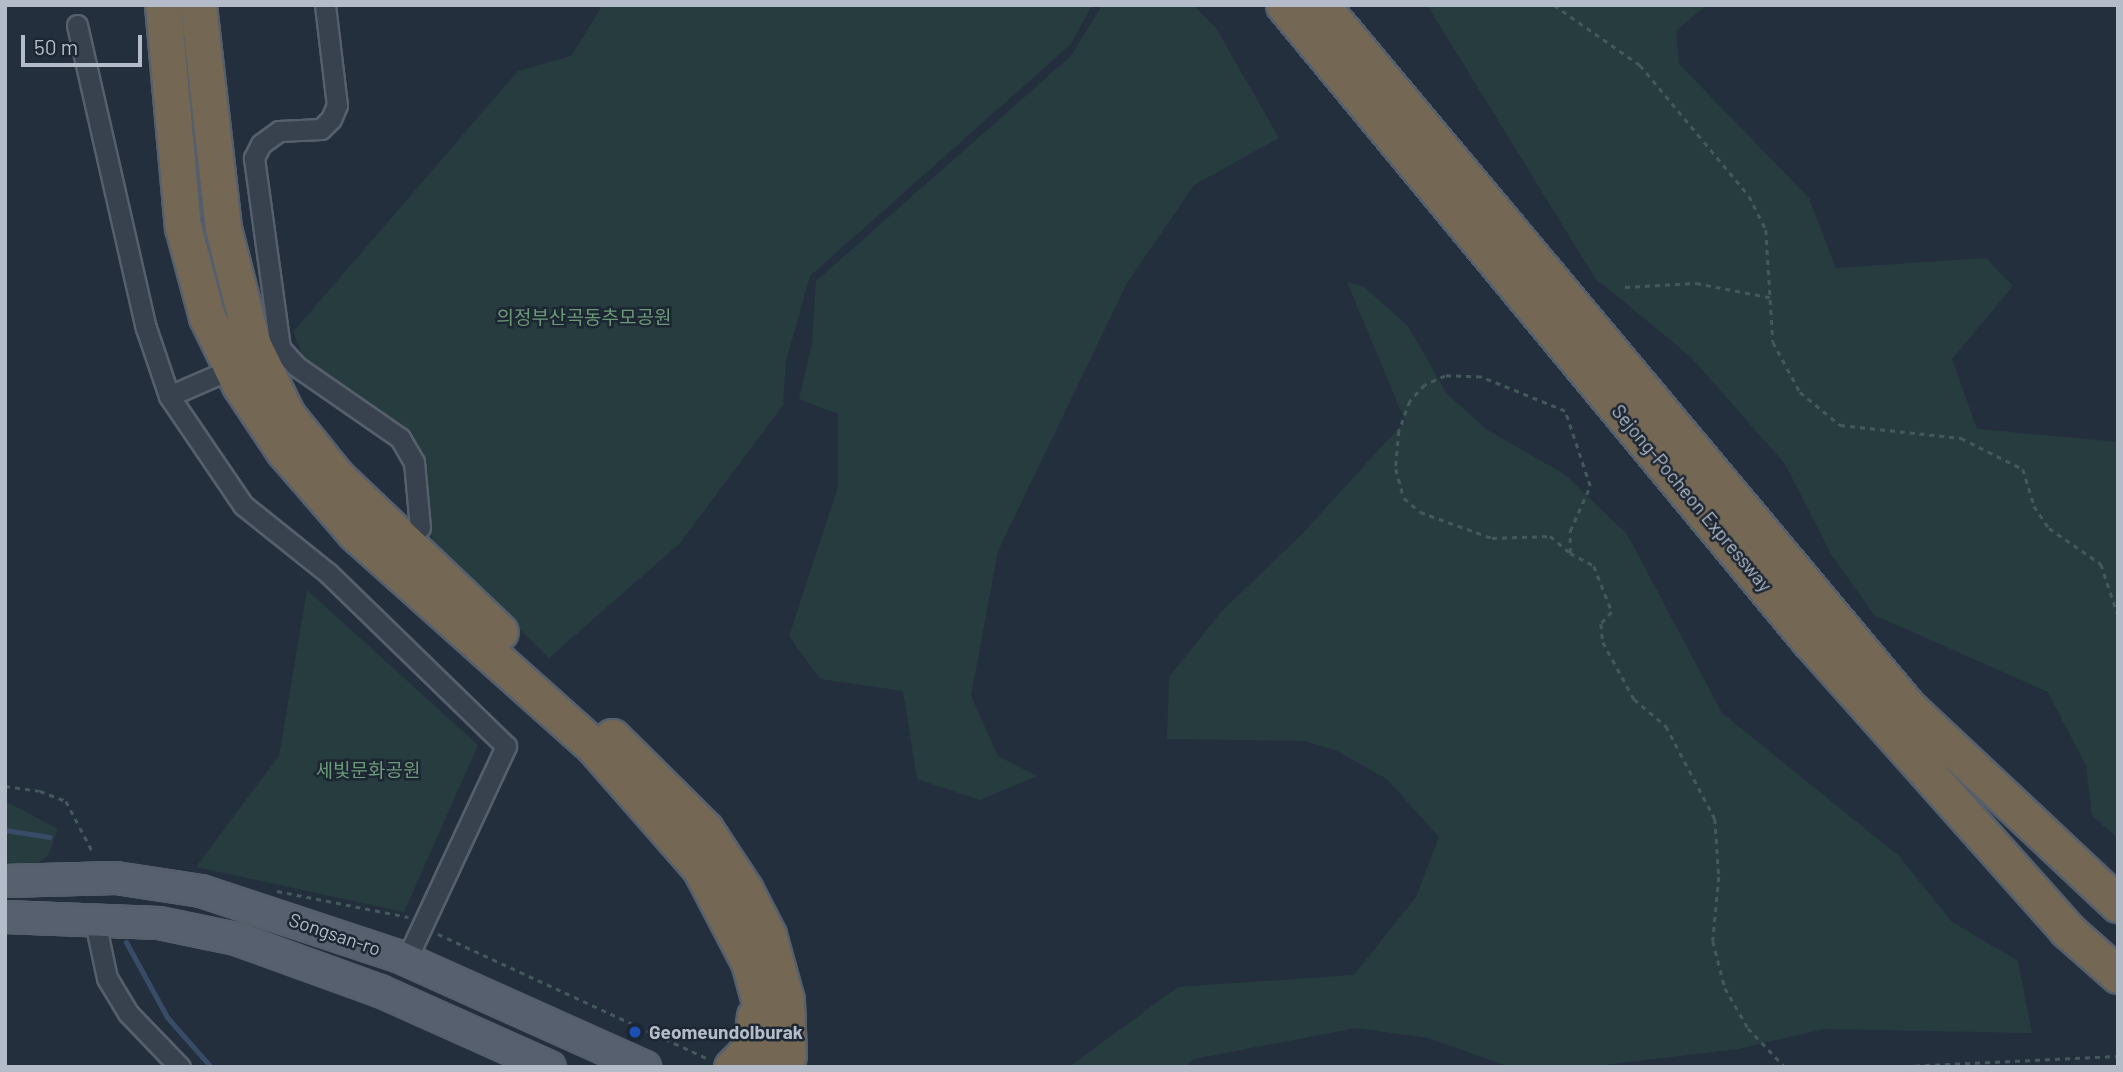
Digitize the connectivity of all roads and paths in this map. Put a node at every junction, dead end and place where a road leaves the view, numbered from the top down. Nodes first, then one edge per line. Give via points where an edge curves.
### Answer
1 (163, 5) edge
2 (198, 5) edge
3 (326, 5) edge
4 (1284, 5) edge
5 (1321, 5) edge
6 (1554, 5) edge
7 (77, 25) dead end
8 (1625, 287) dead end
9 (1773, 298) junction
10 (222, 373) dead end
11 (169, 396) junction
12 (420, 528) dead end
13 (1570, 553) junction
14 (2118, 615) edge
15 (5, 786) edge
16 (94, 854) dead end
17 (5, 881) edge
18 (2118, 904) edge
19 (94, 916) junction
20 (5, 917) edge
21 (406, 960) junction
22 (752, 971) junction
23 (2118, 975) edge
24 (2118, 1056) edge
25 (180, 1067) edge
26 (550, 1067) edge
27 (645, 1067) edge
28 (732, 1067) edge
29 (767, 1067) edge
30 (788, 1067) edge
31 (1785, 1067) edge
32 (1885, 1067) edge

1 - 22 highway via 183,227 207,317 240,385 284,450 355,533 594,747 700,868
2 - 30 highway via 223,228 252,343 287,415 336,476 705,829 768,935 786,1000
3 - 12 street via 337,105 331,119 321,129 279,131 261,144 254,158 274,351 400,438 414,462
4 - 23 highway, Sejong-Pocheon Expressway via 1810,640 2067,930
5 - 18 highway, Sejong-Pocheon Expressway via 1908,707
6 - 9 path via 1640,65 1749,196 1766,230
7 - 11 street via 146,328
8 - 9 path via 1696,283
9 - 14 path via 1779,359 1816,408 1860,431 1978,443 2023,468 2034,506 2049,528 2101,564
10 - 11 street
11 - 21 street via 243,505 328,573 506,746
13 - 13 path via 1570,531 1590,486 1565,411 1481,377 1445,376 1425,385 1410,401 1399,431 1396,469 1404,498 1420,512 1492,538 1550,536
13 - 31 path via 1594,566 1612,612 1601,624 1603,642 1622,678 1634,699 1666,726 1711,808 1719,845 1713,942 1718,967 1748,1028
15 - 16 path via 40,791 66,801
17 - 21 main road, Songsan-ro via 116,878 201,891
19 - 20 main road, Songsan-ro
19 - 25 street via 107,978 128,1013
19 - 26 main road, Songsan-ro via 236,939 380,990
21 - 27 main road, Songsan-ro
22 - 28 highway via 751,1048
22 - 29 highway via 765,1021
24 - 32 path

